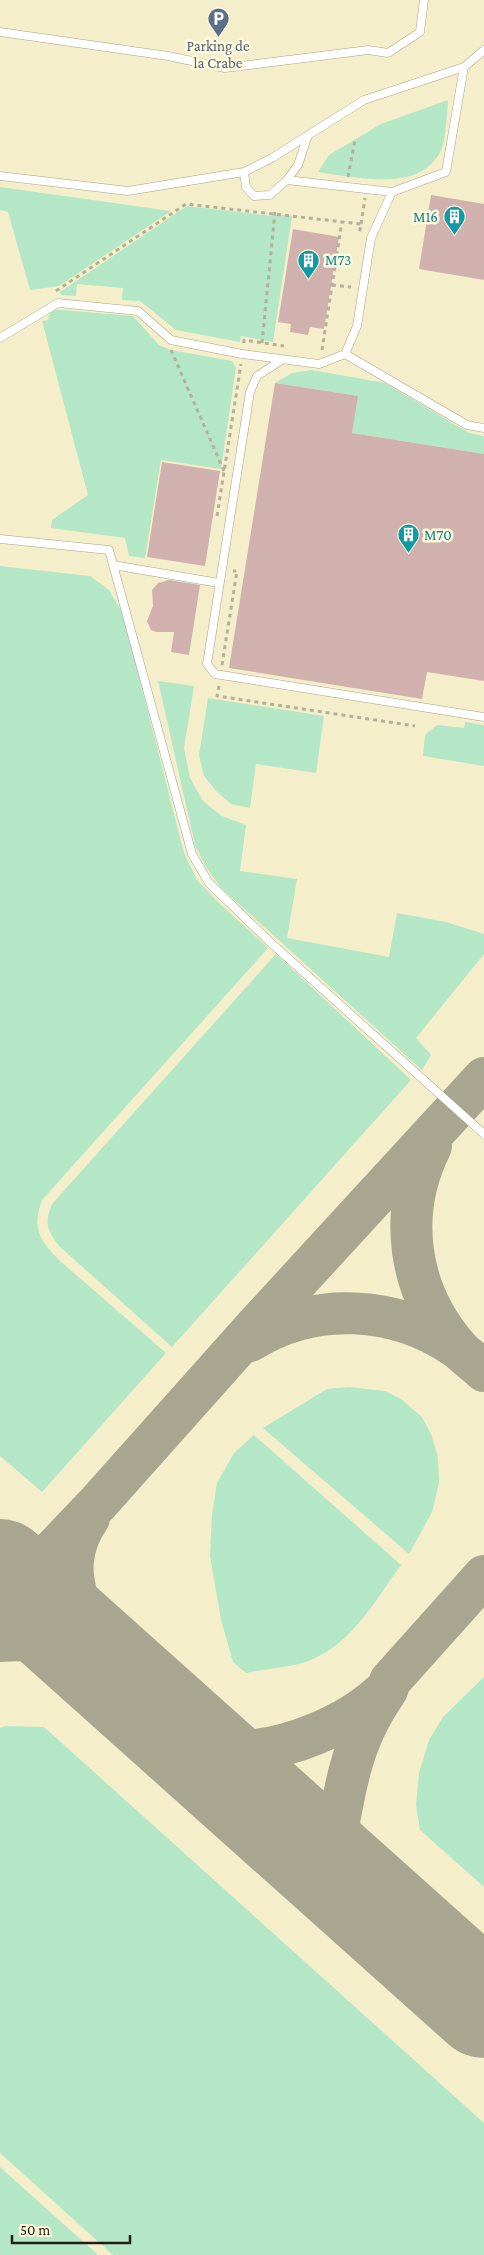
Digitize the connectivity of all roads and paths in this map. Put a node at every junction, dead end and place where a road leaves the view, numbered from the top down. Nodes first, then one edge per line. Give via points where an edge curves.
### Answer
1 (424, 0) edge
2 (0, 32) edge
3 (484, 50) edge
4 (464, 67) junction
5 (308, 135) junction
6 (355, 140) dead end
7 (244, 172) junction
8 (0, 176) edge
9 (348, 177) dead end
10 (287, 180) junction
11 (366, 189) junction
12 (392, 192) junction
13 (275, 212) junction
14 (342, 221) junction
15 (360, 224) junction
16 (358, 242) dead end
17 (352, 278) dead end
18 (332, 285) junction
19 (351, 287) junction
20 (56, 292) dead end
21 (349, 297) dead end
22 (0, 338) edge
23 (171, 340) junction
24 (262, 343) junction
25 (289, 347) dead end
26 (327, 348) dead end
27 (322, 350) junction
28 (317, 352) dead end
29 (242, 354) junction
30 (345, 354) junction
31 (282, 360) junction
32 (484, 428) edge
33 (224, 471) junction
34 (216, 519) dead end
35 (0, 539) edge
36 (113, 565) junction
37 (222, 569) junction
38 (219, 583) junction
39 (220, 675) junction
40 (484, 717) edge
41 (415, 726) dead end
42 (484, 1134) edge

1 - 2 lane via 420,32 388,52 368,50 225,68 168,56
3 - 4 lane
4 - 5 lane via 364,100
4 - 12 lane via 446,172
5 - 7 lane
5 - 10 lane via 298,164
6 - 9 path
7 - 8 lane via 128,192
7 - 10 lane via 246,187 254,196 270,194
10 - 11 lane
11 - 12 lane
11 - 15 path
12 - 30 lane via 371,238 357,326
13 - 14 path
13 - 20 path via 186,204
13 - 24 path
14 - 15 path
14 - 18 path
15 - 16 path
17 - 19 path
18 - 19 path
18 - 27 path
19 - 21 path
22 - 23 lane via 58,304 138,310
23 - 29 lane
23 - 33 path via 171,350
24 - 25 path
24 - 29 path via 244,340
26 - 27 path
27 - 28 path
29 - 31 lane
29 - 33 path
30 - 31 lane via 319,364
30 - 32 lane via 468,425
31 - 37 lane via 257,376 250,392
33 - 34 path
35 - 36 lane via 109,550
36 - 38 lane
36 - 42 lane via 192,854 209,883
37 - 38 lane
37 - 39 path via 237,571
38 - 39 lane via 206,664
39 - 40 lane
39 - 41 path via 217,696

